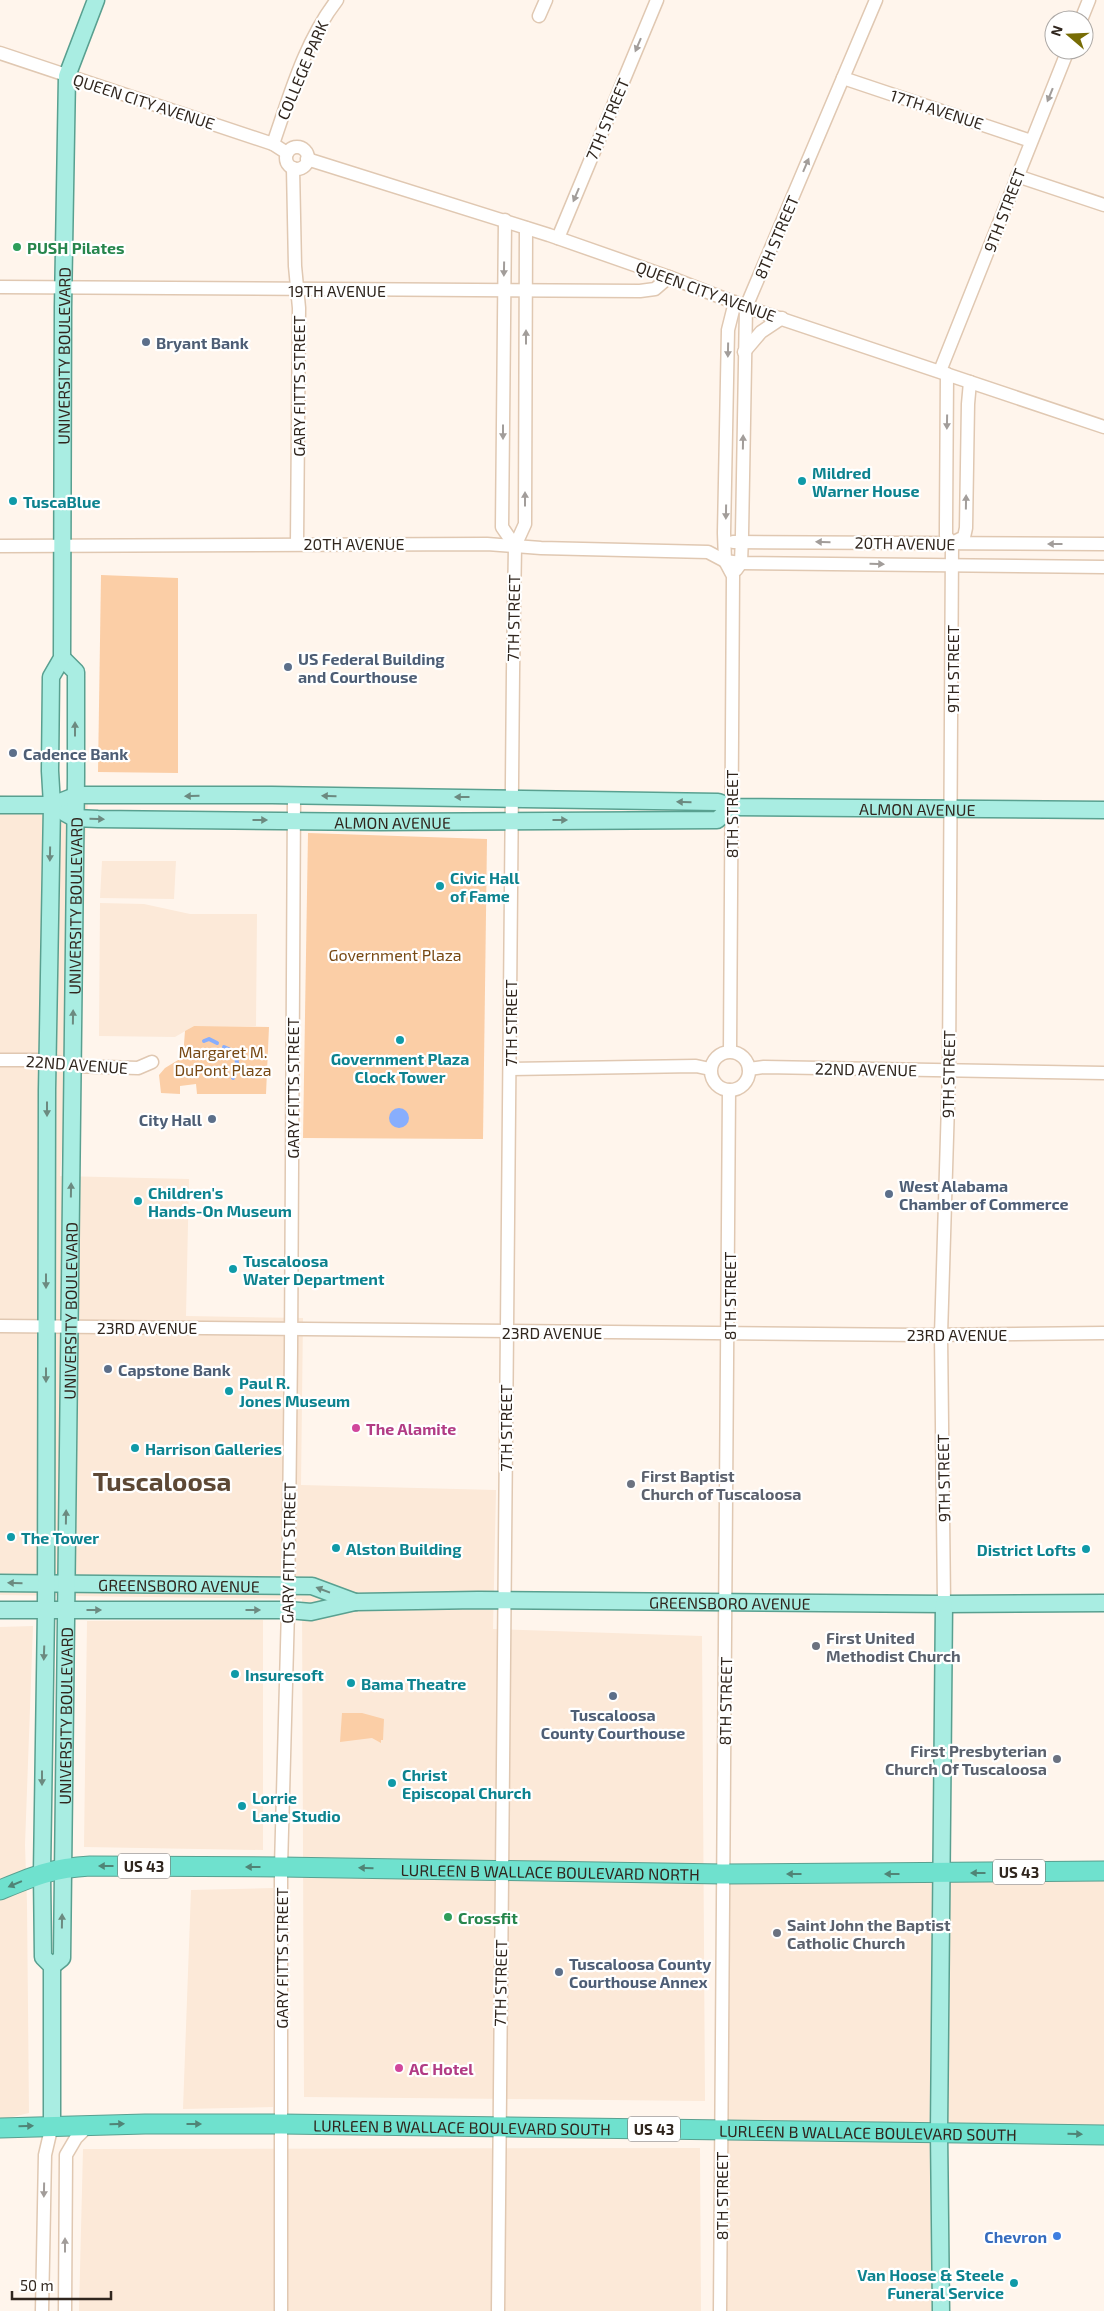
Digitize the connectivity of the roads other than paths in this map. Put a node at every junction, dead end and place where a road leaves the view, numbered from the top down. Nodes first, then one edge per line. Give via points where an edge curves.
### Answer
1 (96, 0) edge
2 (337, 0) edge
3 (546, 0) edge
4 (657, 0) edge
5 (873, 1) edge
6 (539, 16) dead end
7 (0, 53) edge
8 (1064, 60) edge
9 (67, 76) junction
10 (843, 78) junction
11 (1031, 141) junction
12 (273, 144) junction
13 (287, 153) junction
14 (307, 159) junction
15 (293, 168) junction
16 (1017, 176) junction
17 (1104, 205) edge
18 (505, 220) junction
19 (526, 228) junction
20 (558, 238) junction
21 (669, 277) junction
22 (0, 287) edge
23 (64, 288) junction
24 (298, 290) junction
25 (503, 291) junction
26 (527, 291) junction
27 (740, 304) junction
28 (782, 318) junction
29 (744, 352) junction
30 (943, 372) junction
31 (970, 382) junction
32 (1104, 426) edge
33 (724, 542) junction
34 (741, 542) junction
35 (298, 543) junction
36 (952, 543) junction
37 (1104, 544) edge
38 (0, 546) edge
39 (62, 546) junction
40 (515, 546) junction
41 (708, 552) junction
42 (725, 561) junction
43 (741, 563) junction
44 (951, 566) junction
45 (1104, 568) edge
46 (733, 576) junction
47 (62, 658) junction
48 (294, 795) junction
49 (75, 796) junction
50 (511, 798) junction
51 (0, 805) edge
52 (52, 805) junction
53 (732, 807) junction
54 (952, 808) junction
55 (1104, 810) edge
56 (74, 818) junction
57 (293, 820) junction
58 (511, 821) junction
59 (730, 1052) junction
60 (0, 1060) edge
61 (48, 1060) junction
62 (152, 1062) dead end
63 (72, 1066) junction
64 (510, 1069) junction
65 (710, 1069) junction
66 (749, 1070) junction
67 (949, 1071) junction
68 (1104, 1073) edge
69 (729, 1090) junction
70 (0, 1326) edge
71 (46, 1326) junction
72 (69, 1327) junction
73 (291, 1328) junction
74 (506, 1331) junction
75 (728, 1333) junction
76 (1104, 1333) edge
77 (941, 1335) junction
78 (0, 1583) edge
79 (45, 1583) junction
80 (65, 1583) junction
81 (288, 1586) junction
82 (504, 1600) junction
83 (355, 1602) junction
84 (726, 1602) junction
85 (1104, 1603) edge
86 (944, 1604) junction
87 (0, 1610) edge
88 (65, 1610) junction
89 (288, 1610) junction
90 (46, 1611) junction
91 (63, 1867) junction
92 (281, 1867) junction
93 (502, 1870) junction
94 (1104, 1871) edge
95 (42, 1873) junction
96 (941, 1873) junction
97 (723, 1874) junction
98 (0, 1890) edge
99 (52, 1966) junction
100 (281, 2124) junction
101 (52, 2125) junction
102 (89, 2125) junction
103 (0, 2128) edge
104 (499, 2128) junction
105 (722, 2129) junction
106 (939, 2132) junction
107 (1104, 2135) edge
108 (65, 2167) junction
109 (45, 2168) junction
110 (42, 2311) edge
111 (65, 2311) edge
112 (280, 2311) edge
113 (498, 2311) edge
114 (720, 2311) edge
115 (941, 2311) edge

1 - 9 main road, UNIVERSITY BOULEVARD
2 - 12 street, COLLEGE PARK via 309,46
3 - 6 street
4 -> 20 street, 7TH STREET
5 - 10 street, 8TH STREET
7 - 9 street, QUEEN CITY AVENUE
8 -> 11 street, 9TH STREET
9 - 12 street, QUEEN CITY AVENUE
9 - 23 main road, UNIVERSITY BOULEVARD
10 - 11 street, 17TH AVENUE
27 -> 10 street, 8TH STREET
11 - 16 street, 9TH STREET
12 - 13 street, QUEEN CITY AVENUE
13 - 14 street, QUEEN CITY AVENUE via 292,148 300,148 306,152
13 - 15 street via 287,164
14 - 15 street via 302,167
14 - 18 street, QUEEN CITY AVENUE
15 - 24 street, GARY FITTS STREET
16 - 17 street
16 - 30 street, 9TH STREET
18 - 19 street, QUEEN CITY AVENUE
18 -> 25 street
19 - 20 street, QUEEN CITY AVENUE
19 - 26 street, 7TH STREET
20 - 21 street, QUEEN CITY AVENUE
21 - 26 street, 19TH AVENUE via 656,289 640,291
21 - 27 street, QUEEN CITY AVENUE
22 - 23 street, 19TH AVENUE
23 - 24 street, 19TH AVENUE
23 - 39 main road, UNIVERSITY BOULEVARD
24 - 25 street, 19TH AVENUE
24 - 35 street, GARY FITTS STREET
25 - 26 street, 19TH AVENUE
25 -> 40 street via 502,527
40 -> 26 street, 7TH STREET via 525,524
27 - 28 street, QUEEN CITY AVENUE
27 - 29 street, 8TH STREET
27 -> 33 street, 8TH STREET via 728,330
28 - 29 street via 761,332
28 - 30 street, QUEEN CITY AVENUE
34 -> 29 street, 8TH STREET
30 - 31 street, QUEEN CITY AVENUE
30 -> 36 street, 9TH STREET via 946,536
31 - 32 street, QUEEN CITY AVENUE
36 -> 31 street via 964,537 966,528
33 - 34 street, 20TH AVENUE
33 - 41 street
33 - 42 street, 8TH STREET
36 -> 34 street, 20TH AVENUE
34 - 43 street, 8TH STREET
35 - 39 street, 20TH AVENUE
35 - 40 street, 20TH AVENUE
37 -> 36 street, 20TH AVENUE
36 - 44 street, 9TH STREET
38 - 39 street, 20TH AVENUE
39 - 47 main road, UNIVERSITY BOULEVARD
40 - 41 street, 20TH AVENUE
40 - 50 street, 7TH STREET
41 - 42 street, 20TH AVENUE
42 - 43 street, 20TH AVENUE
42 - 46 street, 8TH STREET
43 -> 44 street, 20TH AVENUE
43 - 46 street
44 - 45 street, 20TH AVENUE
44 - 54 street, 9TH STREET
46 - 53 street, 8TH STREET
49 -> 47 main road, UNIVERSITY BOULEVARD via 76,672
47 - 52 main road, UNIVERSITY BOULEVARD via 51,677
48 -> 49 main road, ALMON AVENUE
50 -> 48 main road, ALMON AVENUE
48 - 57 street, GARY FITTS STREET
49 - 52 main road, ALMON AVENUE
49 - 56 main road, UNIVERSITY BOULEVARD
53 -> 50 main road, ALMON AVENUE via 718,802
50 - 58 street, 7TH STREET
51 - 52 main road, ALMON AVENUE
52 - 56 main road
52 -> 61 main road, UNIVERSITY BOULEVARD
53 - 54 main road, ALMON AVENUE
58 -> 53 main road, ALMON AVENUE via 717,820
53 - 59 street, 8TH STREET
54 - 55 main road, ALMON AVENUE
54 - 67 street, 9TH STREET
56 -> 57 main road, ALMON AVENUE
63 -> 56 main road, UNIVERSITY BOULEVARD
57 - 58 main road, ALMON AVENUE
57 - 73 street, GARY FITTS STREET
58 - 64 street, 7TH STREET
59 - 65 street via 716,1057
59 - 66 street via 741,1055
60 - 61 street, 22ND AVENUE
61 - 63 street, 22ND AVENUE
61 -> 71 main road, UNIVERSITY BOULEVARD
62 - 63 street, 22ND AVENUE via 138,1068
72 -> 63 main road, UNIVERSITY BOULEVARD
64 - 65 street via 696,1066
64 - 74 street, 7TH STREET
65 - 69 street via 717,1086
66 - 67 street, 22ND AVENUE via 764,1067
66 - 69 street via 740,1088
67 - 68 street, 22ND AVENUE
67 - 77 street, 9TH STREET
69 - 75 street, 8TH STREET
70 - 71 street, 23RD AVENUE
71 - 72 street, 23RD AVENUE
71 -> 79 main road, UNIVERSITY BOULEVARD
72 - 73 street, 23RD AVENUE
80 -> 72 main road, UNIVERSITY BOULEVARD
73 - 74 street, 23RD AVENUE
73 - 81 street, GARY FITTS STREET
74 - 75 street, 23RD AVENUE
74 - 82 street, 7TH STREET
75 - 77 street, 23RD AVENUE
75 - 84 street, 8TH STREET
76 - 77 street, 23RD AVENUE
77 - 86 street, 9TH STREET
79 -> 78 main road, GREENSBORO AVENUE
79 - 80 main road, GREENSBORO AVENUE
79 - 90 main road, UNIVERSITY BOULEVARD
80 - 81 main road, GREENSBORO AVENUE
80 - 88 main road, UNIVERSITY BOULEVARD
83 -> 81 main road, GREENSBORO AVENUE via 312,1586
81 - 89 street, GARY FITTS STREET
82 - 83 main road, GREENSBORO AVENUE
82 - 84 main road, GREENSBORO AVENUE
82 - 93 street, 7TH STREET
83 - 89 main road, GREENSBORO AVENUE via 311,1612
84 - 86 main road, GREENSBORO AVENUE
84 - 97 street, 8TH STREET
85 - 86 main road, GREENSBORO AVENUE
86 - 96 main road
87 - 90 main road, GREENSBORO AVENUE
88 -> 89 main road, GREENSBORO AVENUE
88 - 90 main road, GREENSBORO AVENUE
88 - 91 main road, UNIVERSITY BOULEVARD
89 - 92 street, GARY FITTS STREET
90 -> 95 main road, UNIVERSITY BOULEVARD
92 -> 91 highway, LURLEEN B WALLACE BOULEVARD NORTH / US 43
91 - 95 highway, LURLEEN B WALLACE BOULEVARD NORTH / US 43
99 -> 91 main road, UNIVERSITY BOULEVARD via 62,1958
93 -> 92 highway, LURLEEN B WALLACE BOULEVARD NORTH / US 43
92 - 100 street, GARY FITTS STREET
93 - 97 highway, LURLEEN B WALLACE BOULEVARD NORTH / US 43
93 - 104 street, 7TH STREET
94 -> 96 highway, LURLEEN B WALLACE BOULEVARD NORTH / US 43
95 -> 98 highway, LURLEEN B WALLACE BOULEVARD NORTH / US 43
95 - 99 main road, UNIVERSITY BOULEVARD via 43,1957
96 -> 97 highway, LURLEEN B WALLACE BOULEVARD NORTH / US 43
96 - 106 main road
97 - 105 street, 8TH STREET
99 - 101 main road, UNIVERSITY BOULEVARD
102 -> 100 highway, LURLEEN B WALLACE BOULEVARD SOUTH / US 43
100 - 104 highway, LURLEEN B WALLACE BOULEVARD SOUTH / US 43
100 - 112 street, GARY FITTS STREET
101 - 102 highway, LURLEEN B WALLACE BOULEVARD SOUTH / US 43
103 -> 101 highway, LURLEEN B WALLACE BOULEVARD SOUTH / US 43
101 - 109 street, UNIVERSITY BOULEVARD
102 - 108 street via 66,2155
104 - 105 highway, LURLEEN B WALLACE BOULEVARD SOUTH / US 43
104 - 113 street, 7TH STREET
105 - 106 highway, LURLEEN B WALLACE BOULEVARD SOUTH / US 43
105 - 114 street, 8TH STREET
106 -> 107 highway, LURLEEN B WALLACE BOULEVARD SOUTH / US 43
106 - 115 main road
108 - 109 street via 53,2164
111 -> 108 street
109 -> 110 street, UNIVERSITY BOULEVARD

